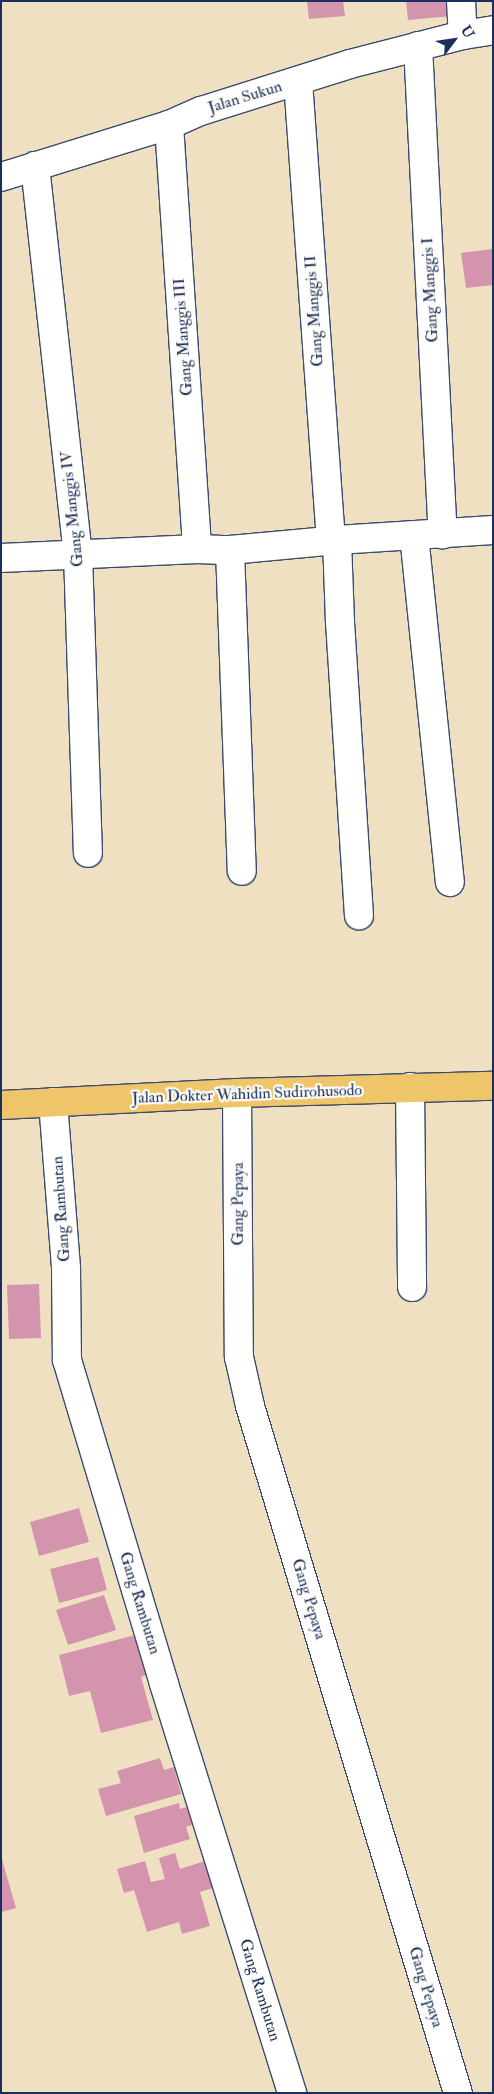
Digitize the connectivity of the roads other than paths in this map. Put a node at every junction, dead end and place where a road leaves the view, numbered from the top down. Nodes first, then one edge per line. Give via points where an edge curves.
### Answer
1 (461, 1) edge
2 (493, 30) edge
3 (463, 35) junction
4 (418, 46) junction
5 (298, 81) junction
6 (169, 125) junction
7 (35, 166) junction
8 (1, 177) edge
9 (493, 530) edge
10 (443, 534) junction
11 (414, 535) junction
12 (334, 540) junction
13 (197, 549) junction
14 (230, 550) junction
15 (78, 554) junction
16 (1, 558) edge
17 (88, 853) dead end
18 (242, 871) dead end
19 (450, 882) dead end
20 (359, 915) dead end
21 (493, 1086) edge
22 (410, 1087) junction
23 (237, 1094) junction
24 (52, 1102) junction
25 (1, 1105) edge
26 (412, 1287) dead end
27 (292, 2093) edge
28 (458, 2093) edge

1 - 3 street
2 - 3 street, Jalan Sukun
3 - 4 street, Jalan Sukun
4 - 5 street, Jalan Sukun
4 - 10 street, Gang Manggis I
5 - 6 street, Jalan Sukun via 201,111
5 - 12 street, Gang Manggis II
6 - 7 street, Jalan Sukun
6 - 13 street, Gang Manggis III
7 - 8 street, Jalan Sukun
7 - 15 street, Gang Manggis IV
9 - 10 street
10 - 11 street
11 - 12 street
11 - 19 street
12 - 14 street
12 - 20 street, Gang Manggis II
13 - 14 street
13 - 15 street
14 - 18 street
15 - 16 street
15 - 17 street, Gang Manggis IV
21 - 22 main road, Jalan Dokter Wahidin Sudirohusodo
22 - 23 main road, Jalan Dokter Wahidin Sudirohusodo
22 - 26 street
23 - 24 main road, Jalan Dokter Wahidin Sudirohusodo
23 - 28 street, Gang Pepaya via 239,1345 250,1406
24 - 25 main road, Jalan Dokter Wahidin Sudirohusodo
24 - 27 street, Gang Rambutan via 66,1269 66,1348 164,1684

